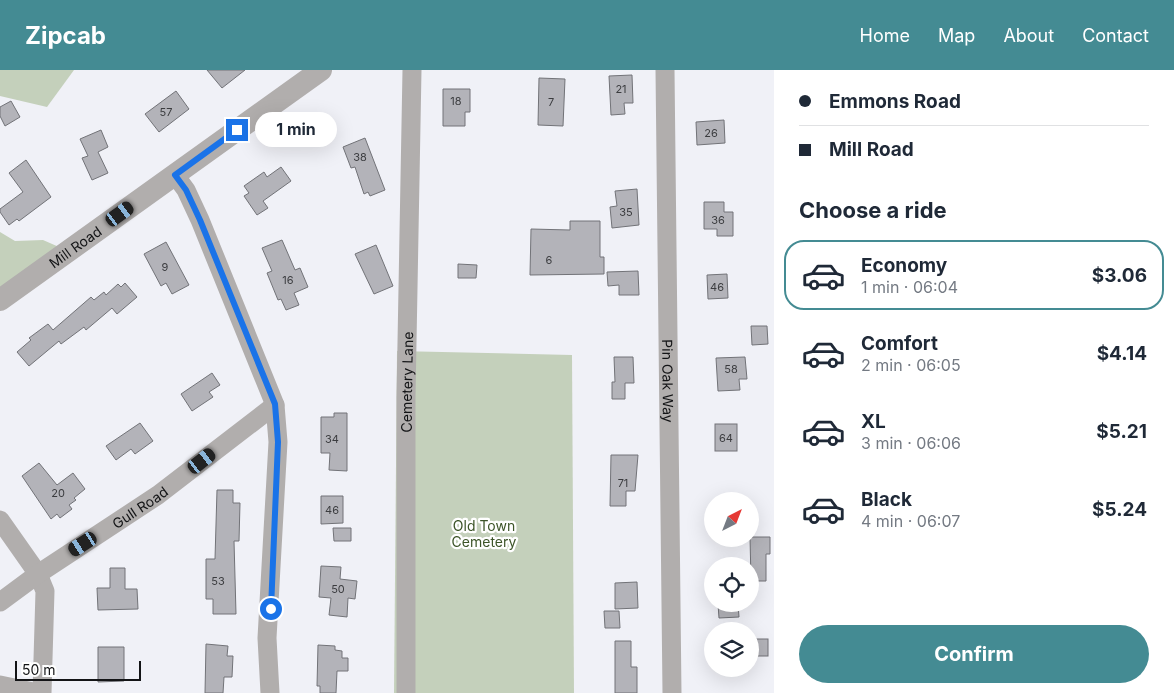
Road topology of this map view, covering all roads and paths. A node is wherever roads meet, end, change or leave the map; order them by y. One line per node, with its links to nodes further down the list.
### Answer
1 (322, 70): 4 (street, Mill Road)
2 (412, 70): 14 (street, Cemetery Lane)
3 (665, 70): 15 (street, Pin Oak Way)
4 (175, 175): 5 (street, Mill Road); 6 (street)
5 (0, 300)
6 (275, 404): 8 (street, Gull Road); 13 (street)
7 (0, 520): 8 (street)
8 (38, 574): 9 (street, Gull Road); 12 (street)
9 (0, 602)
10 (0, 685): 11 (street)
11 (38, 693)
12 (42, 693)
13 (270, 693)
14 (406, 693)
15 (672, 693)

